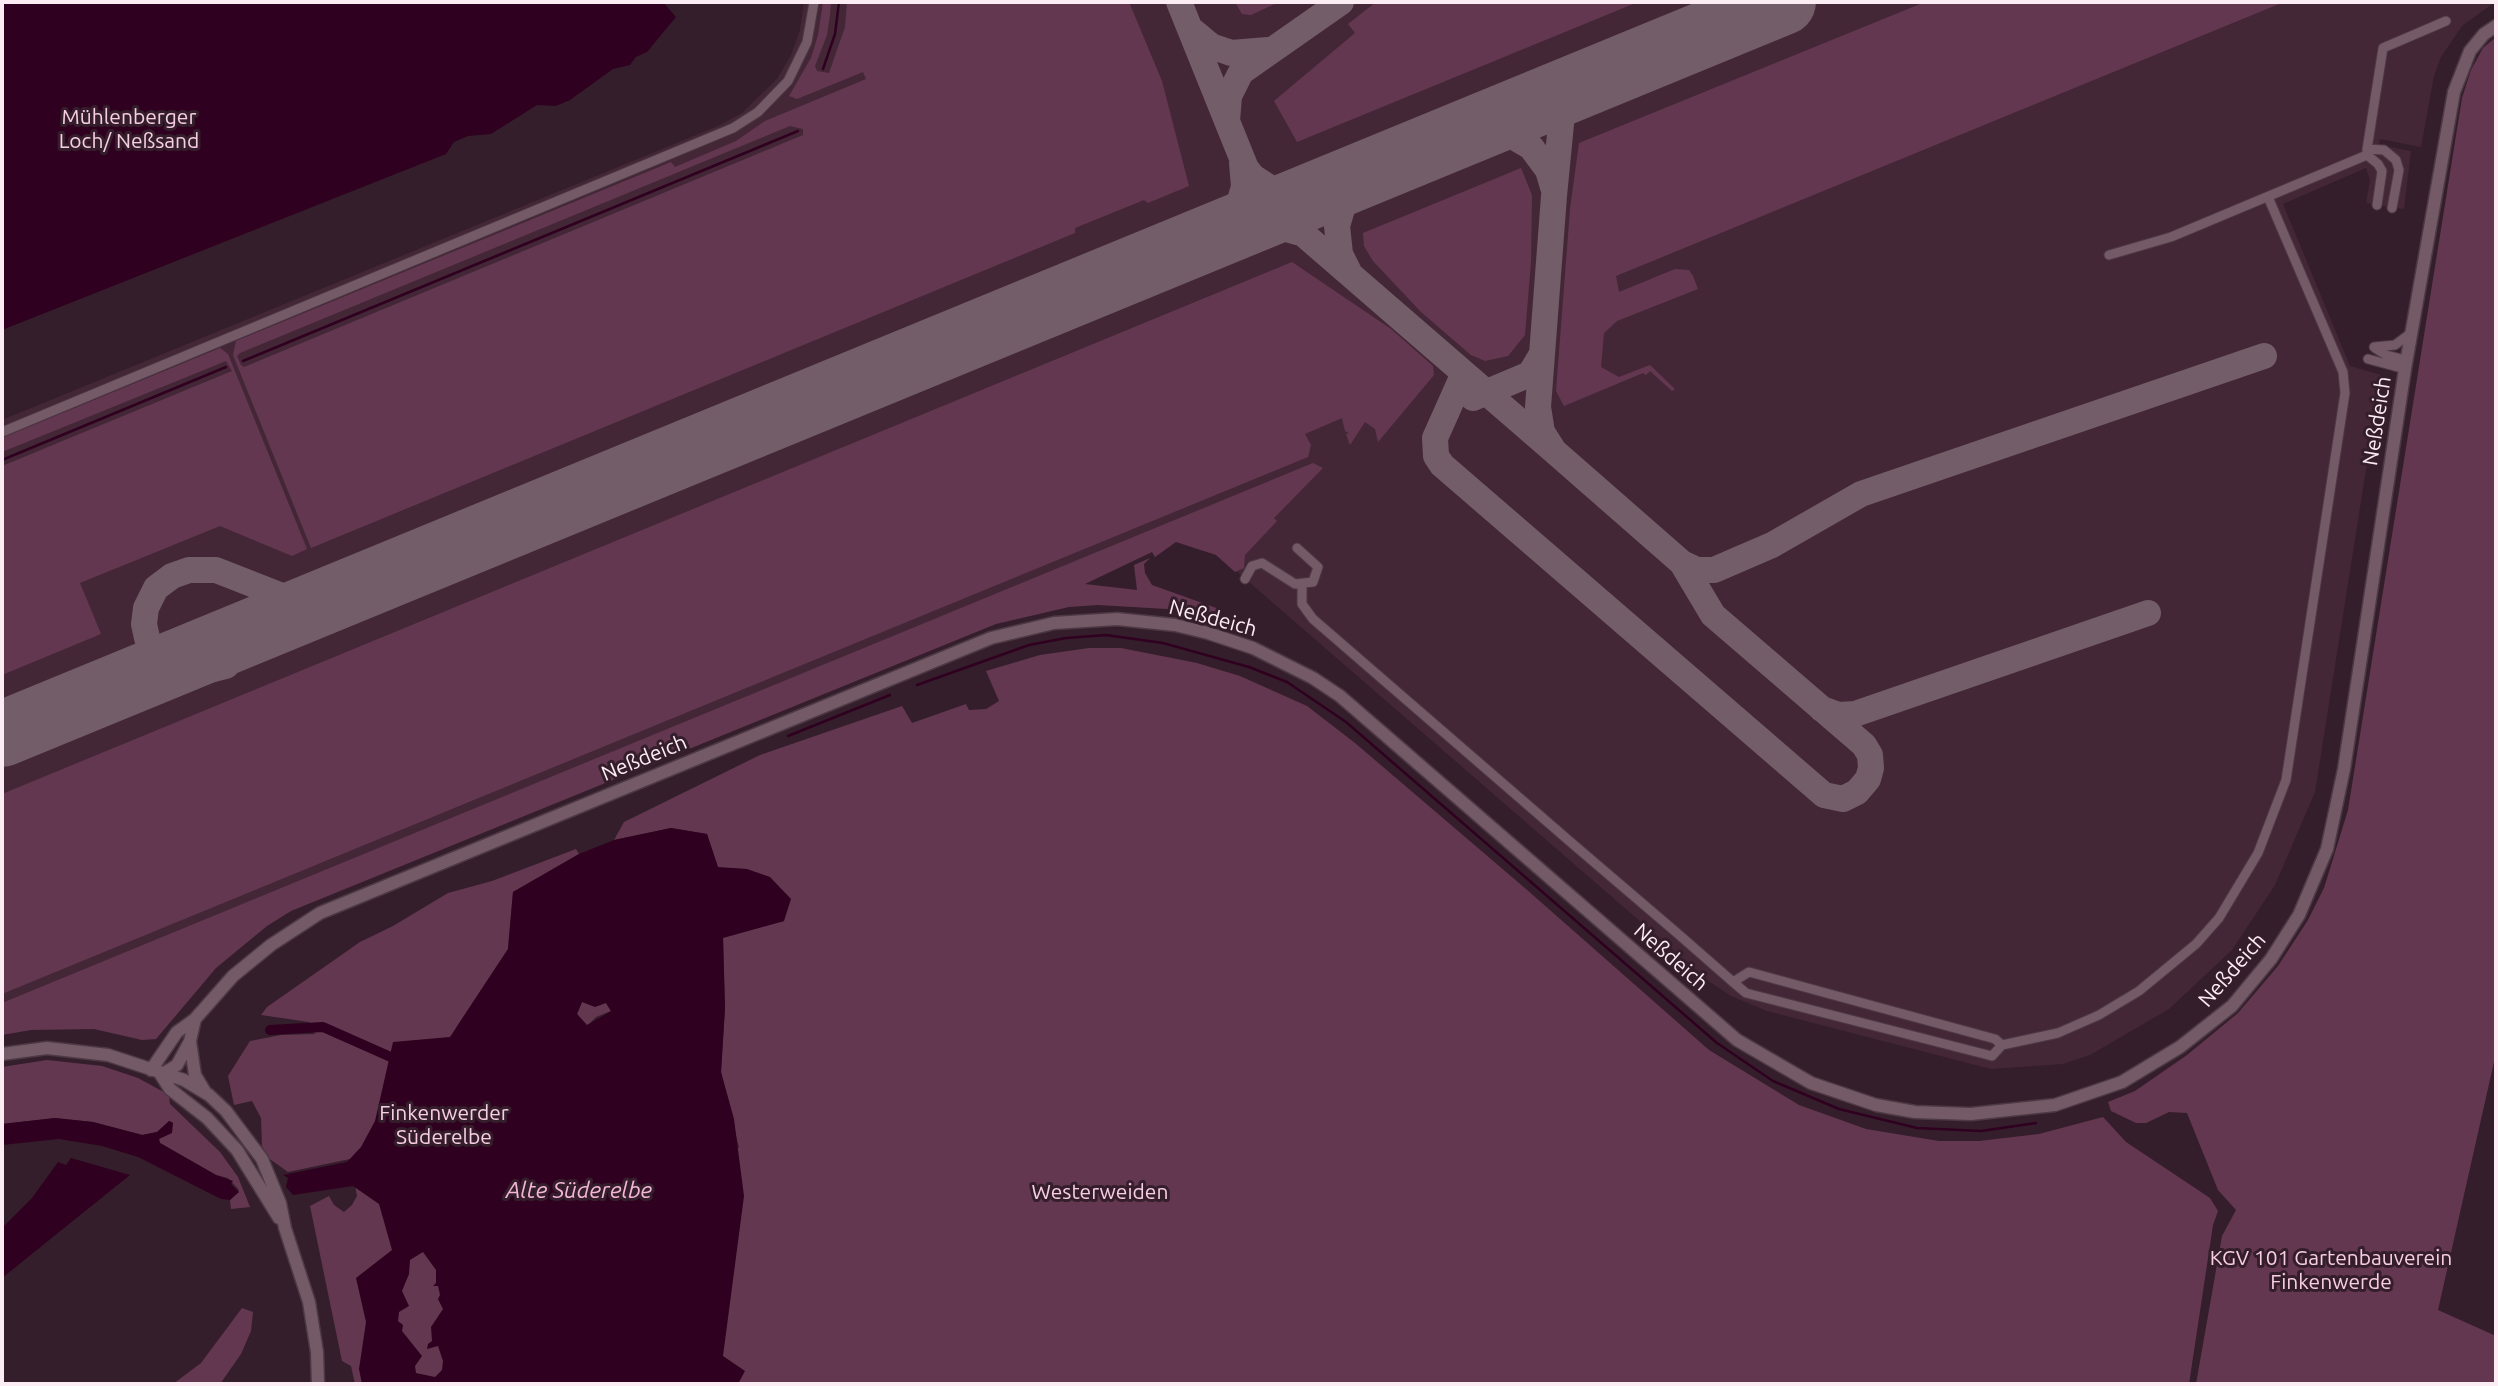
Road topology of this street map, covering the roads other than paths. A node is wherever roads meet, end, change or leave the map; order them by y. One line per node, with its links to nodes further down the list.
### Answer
1 (814, 2): 12 (street)
2 (2446, 21): 4 (street)
3 (2496, 26): 9 (street, Neßdeich)
4 (2367, 152): 5 (street); 6 (street); 7 (street)
5 (2268, 197): 8 (street); 19 (street)
6 (2377, 205)
7 (2392, 208)
8 (2109, 255)
9 (2411, 333): 11 (street, Neßdeich); 11 (street)
10 (2368, 359): 11 (street)
11 (2405, 364): 17 (street, Neßdeich)
12 (2, 432)
13 (1297, 548): 15 (street)
14 (1245, 579): 15 (street)
15 (1302, 585): 16 (street)
16 (1733, 982): 19 (street); 19 (street)
17 (195, 1019): 18 (street); 21 (street, Neßdeich)
18 (190, 1041): 21 (street); 22 (street)
19 (2002, 1045)
20 (2, 1054): 21 (street)
21 (156, 1072): 22 (street); 23 (street)
22 (209, 1095): 23 (street)
23 (285, 1228): 24 (street)
24 (318, 1384)

